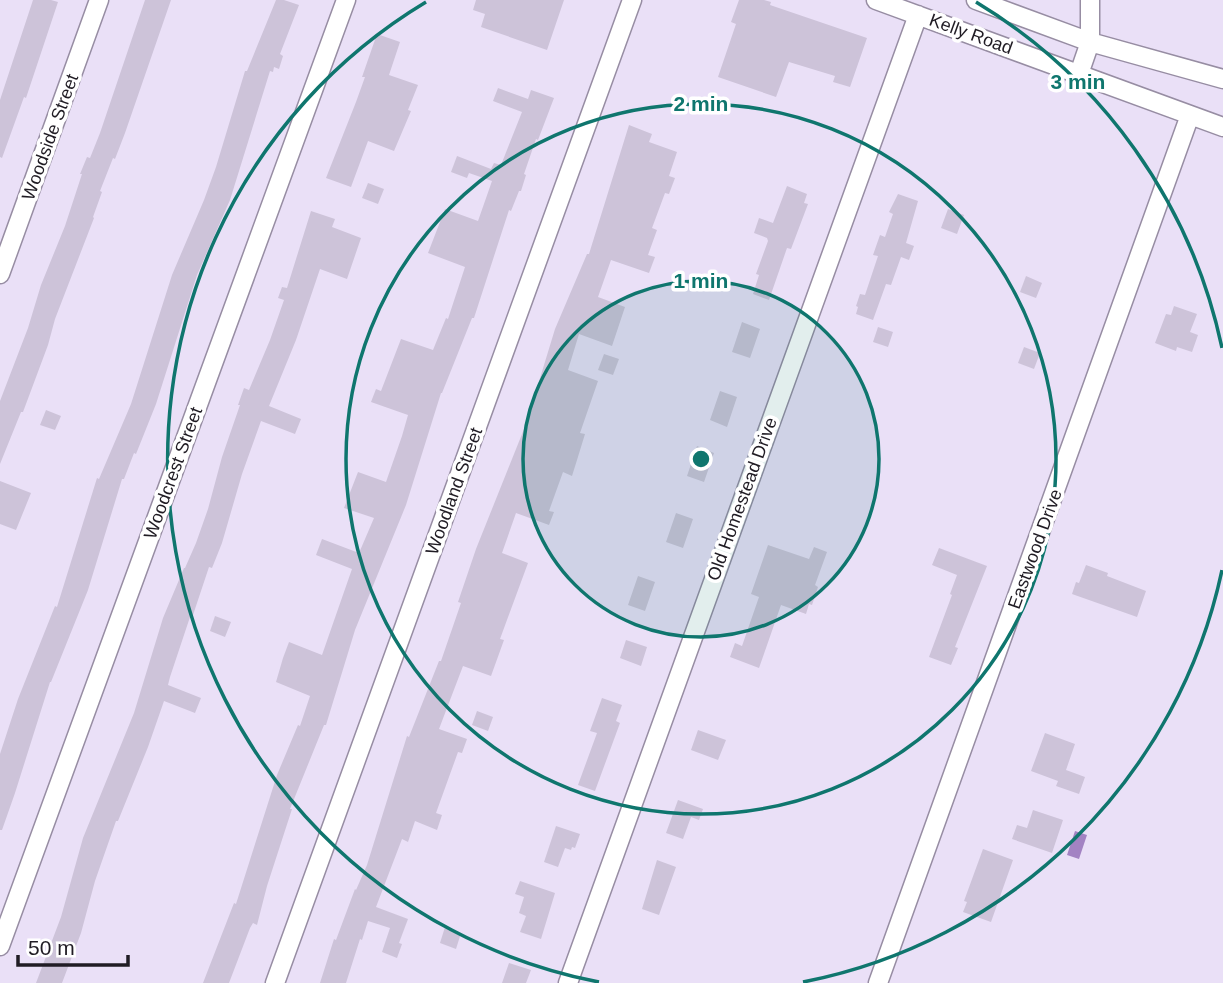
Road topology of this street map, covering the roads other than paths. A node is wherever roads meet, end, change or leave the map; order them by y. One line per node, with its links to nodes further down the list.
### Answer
1 (99, 0): 13 (street, Woodside Street)
2 (346, 0): 14 (street, Woodcrest Street)
3 (632, 0): 15 (street, Woodland Street)
4 (876, 0): 7 (street, Kelly Road)
5 (976, 0): 8 (street, Kelly Road)
6 (1090, 0): 8 (street)
7 (918, 15): 9 (street, Kelly Road); 16 (street, Old Homestead Drive)
8 (1090, 42): 9 (street); 10 (street, Kelly Road)
9 (1079, 74): 11 (street, Kelly Road)
10 (1223, 79)
11 (1190, 115): 12 (street, Kelly Road); 17 (street, Eastwood Drive)
12 (1223, 127)
13 (0, 274)
14 (0, 946)
15 (275, 983)
16 (568, 983)
17 (878, 983)

